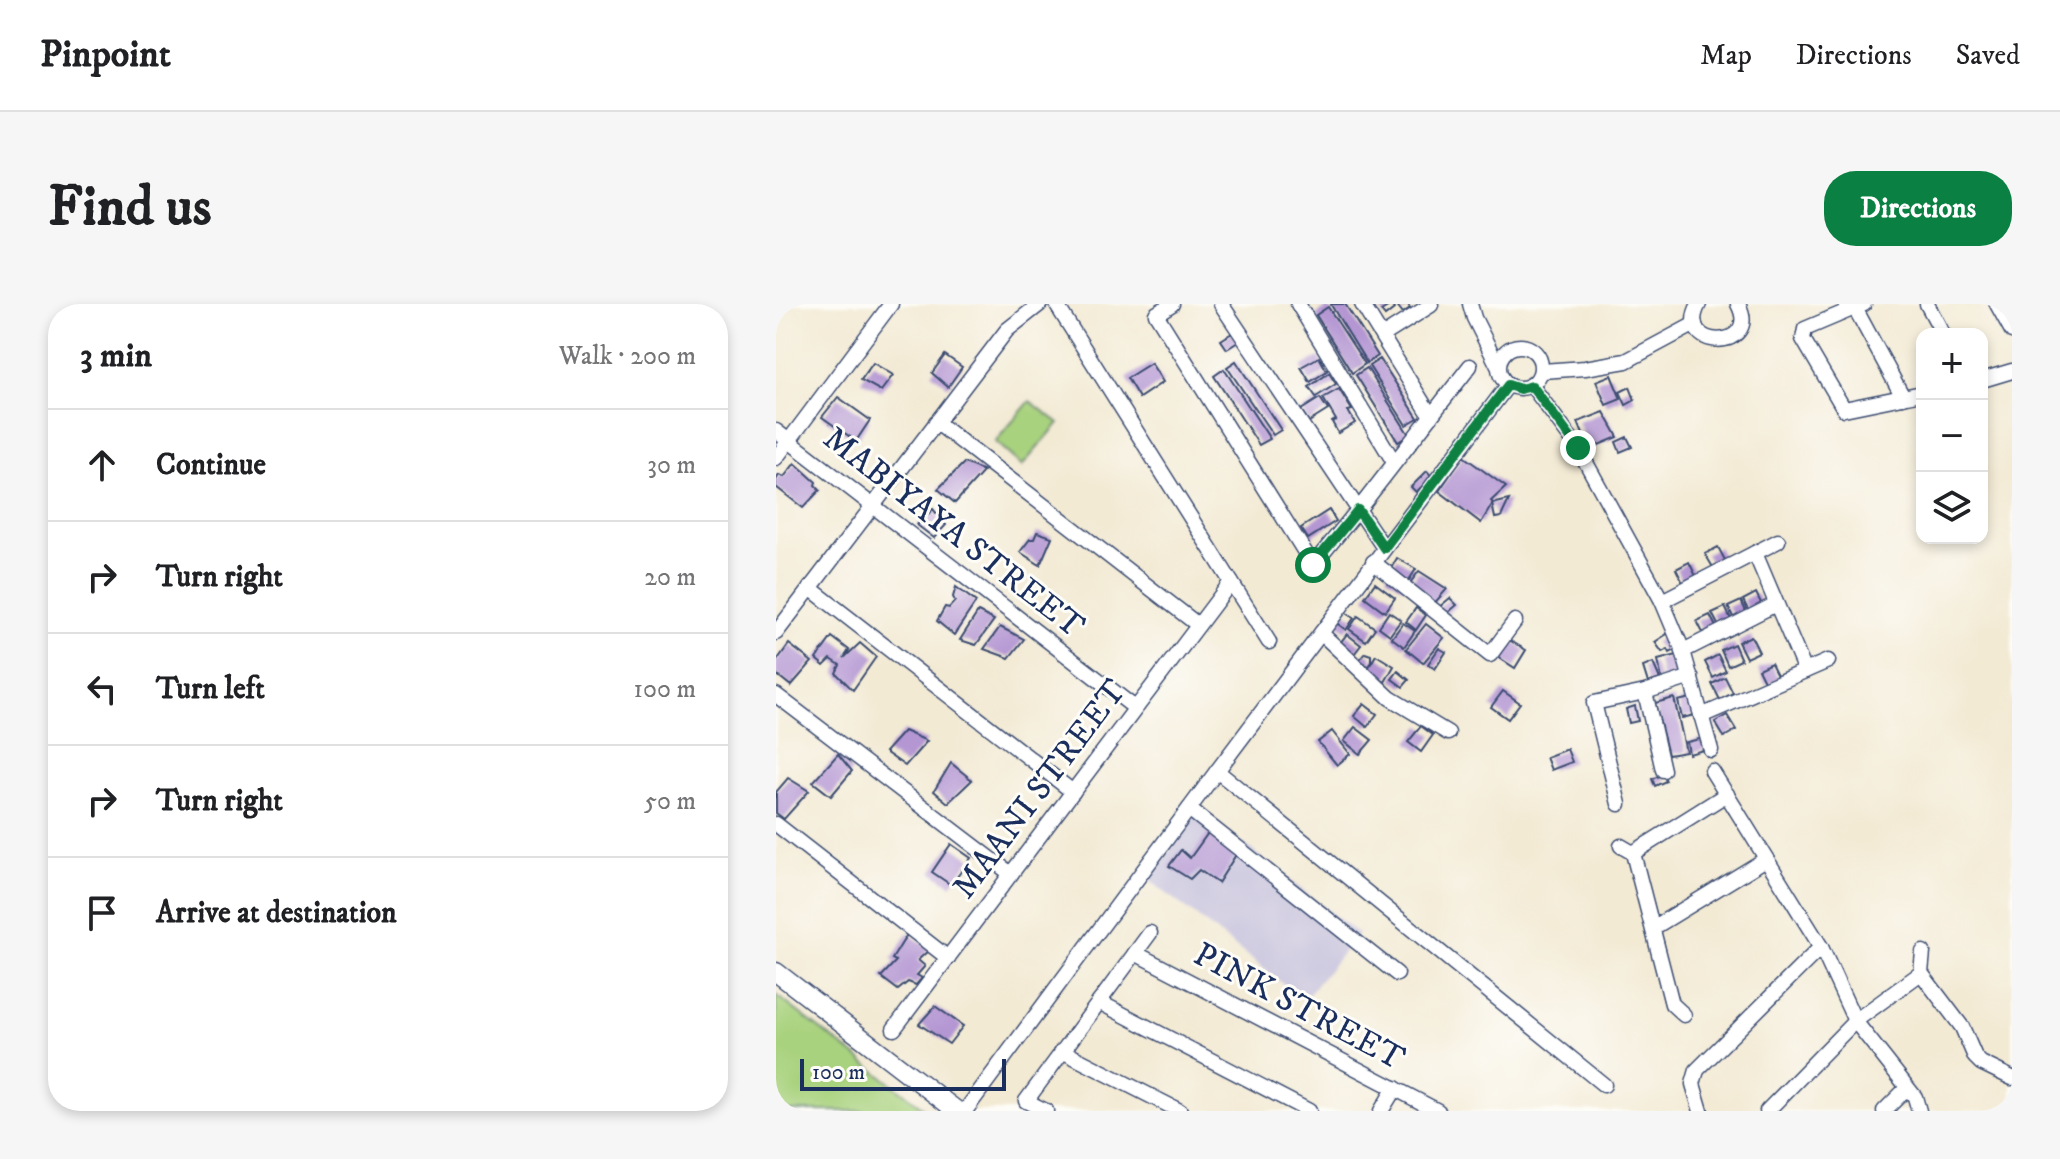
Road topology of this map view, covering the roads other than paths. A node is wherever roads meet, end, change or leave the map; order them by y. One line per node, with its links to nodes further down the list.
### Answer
1 (891, 304): 30 (street)
2 (1040, 304): 29 (street)
3 (1056, 304): 39 (street)
4 (1172, 304): 34 (street)
5 (1221, 304): 34 (street)
6 (1298, 304): 32 (street)
7 (1362, 304): 18 (street)
8 (1430, 304): 18 (street)
9 (1470, 304): 20 (street)
10 (1699, 304): 15 (street)
11 (1927, 304): 16 (street)
12 (1997, 304): 17 (street)
13 (1742, 305): 15 (street)
14 (1860, 306): 27 (street); 27 (street)
15 (1695, 324): 21 (street)
16 (1940, 328)
17 (2012, 331)
18 (1382, 336): 28 (street)
19 (1470, 366): 28 (street)
20 (1498, 366): 21 (street); 24 (street)
21 (1542, 371): 25 (street)
22 (2012, 371): 23 (street)
23 (1988, 378)
24 (1508, 385): 25 (street); 36 (street)
25 (1532, 386): 41 (street)
26 (1916, 394): 27 (street)
27 (1903, 397)
28 (1431, 416): 32 (street)
29 (936, 422): 33 (street); 44 (street)
30 (782, 436): 31 (street); 33 (street, MABIYAYA STREET)
31 (776, 458)
32 (1394, 462): 34 (street)
33 (873, 506): 40 (street); 54 (street, MABIYAYA STREET)
34 (1358, 510): 36 (street)
35 (1778, 541): 37 (street)
36 (1384, 548): 38 (street)
37 (1755, 553): 41 (street); 42 (street)
38 (1373, 562): 43 (street); 46 (street)
39 (1231, 582): 44 (street, MAANI STREET); 47 (street)
40 (810, 588): 45 (street); 61 (street)
41 (1662, 601): 48 (street)
42 (1776, 604): 48 (street); 50 (street)
43 (1515, 621)
44 (1198, 625): 54 (street, MAANI STREET)
45 (776, 633)
46 (1321, 633): 56 (street); 59 (street)
47 (1269, 642)
48 (1683, 651): 51 (street)
49 (1828, 661): 50 (street)
50 (1805, 671): 55 (street)
51 (1691, 677): 52 (street); 55 (street)
52 (1645, 692): 58 (street); 63 (street)
53 (776, 695): 67 (street)
54 (1135, 708): 61 (street, MAANI STREET)
55 (1701, 716): 57 (street)
56 (1448, 733)
57 (1711, 750)
58 (1663, 770)
59 (1217, 771): 64 (street); 83 (street)
60 (1712, 771): 62 (street)
61 (1073, 792): 67 (street, MAANI STREET)
62 (1727, 794): 66 (street); 68 (street)
63 (1619, 804)
64 (1189, 809): 76 (street); 87 (street)
65 (776, 824): 73 (street)
66 (1766, 859): 68 (street); 70 (street)
67 (1011, 874): 73 (street, MAANI STREET)
68 (1653, 928): 78 (street)
69 (1150, 933): 72 (street)
70 (1821, 947): 79 (street); 93 (street)
71 (1923, 952): 75 (street)
72 (1135, 953): 77 (street); 84 (street, PINK STREET)
73 (948, 958): 80 (street, MAANI STREET)
74 (776, 972): 86 (main road)
75 (1921, 973): 79 (street); 82 (street)
76 (1397, 974)
77 (1099, 1002): 81 (street); 90 (street)
78 (1684, 1015)
79 (1855, 1021): 85 (street); 94 (street)
80 (894, 1029)
81 (1062, 1051): 88 (street); 89 (street)
82 (2012, 1078)
83 (1604, 1085)
84 (1395, 1088): 91 (street); 92 (street, PINK STREET)
85 (1907, 1088): 95 (street); 96 (street)
86 (957, 1111)
87 (965, 1111)
88 (1046, 1111)
89 (1180, 1111)
90 (1309, 1111)
91 (1381, 1111)
92 (1438, 1111)
93 (1701, 1111)
94 (1767, 1111)
95 (1884, 1111)
96 (1919, 1111)

